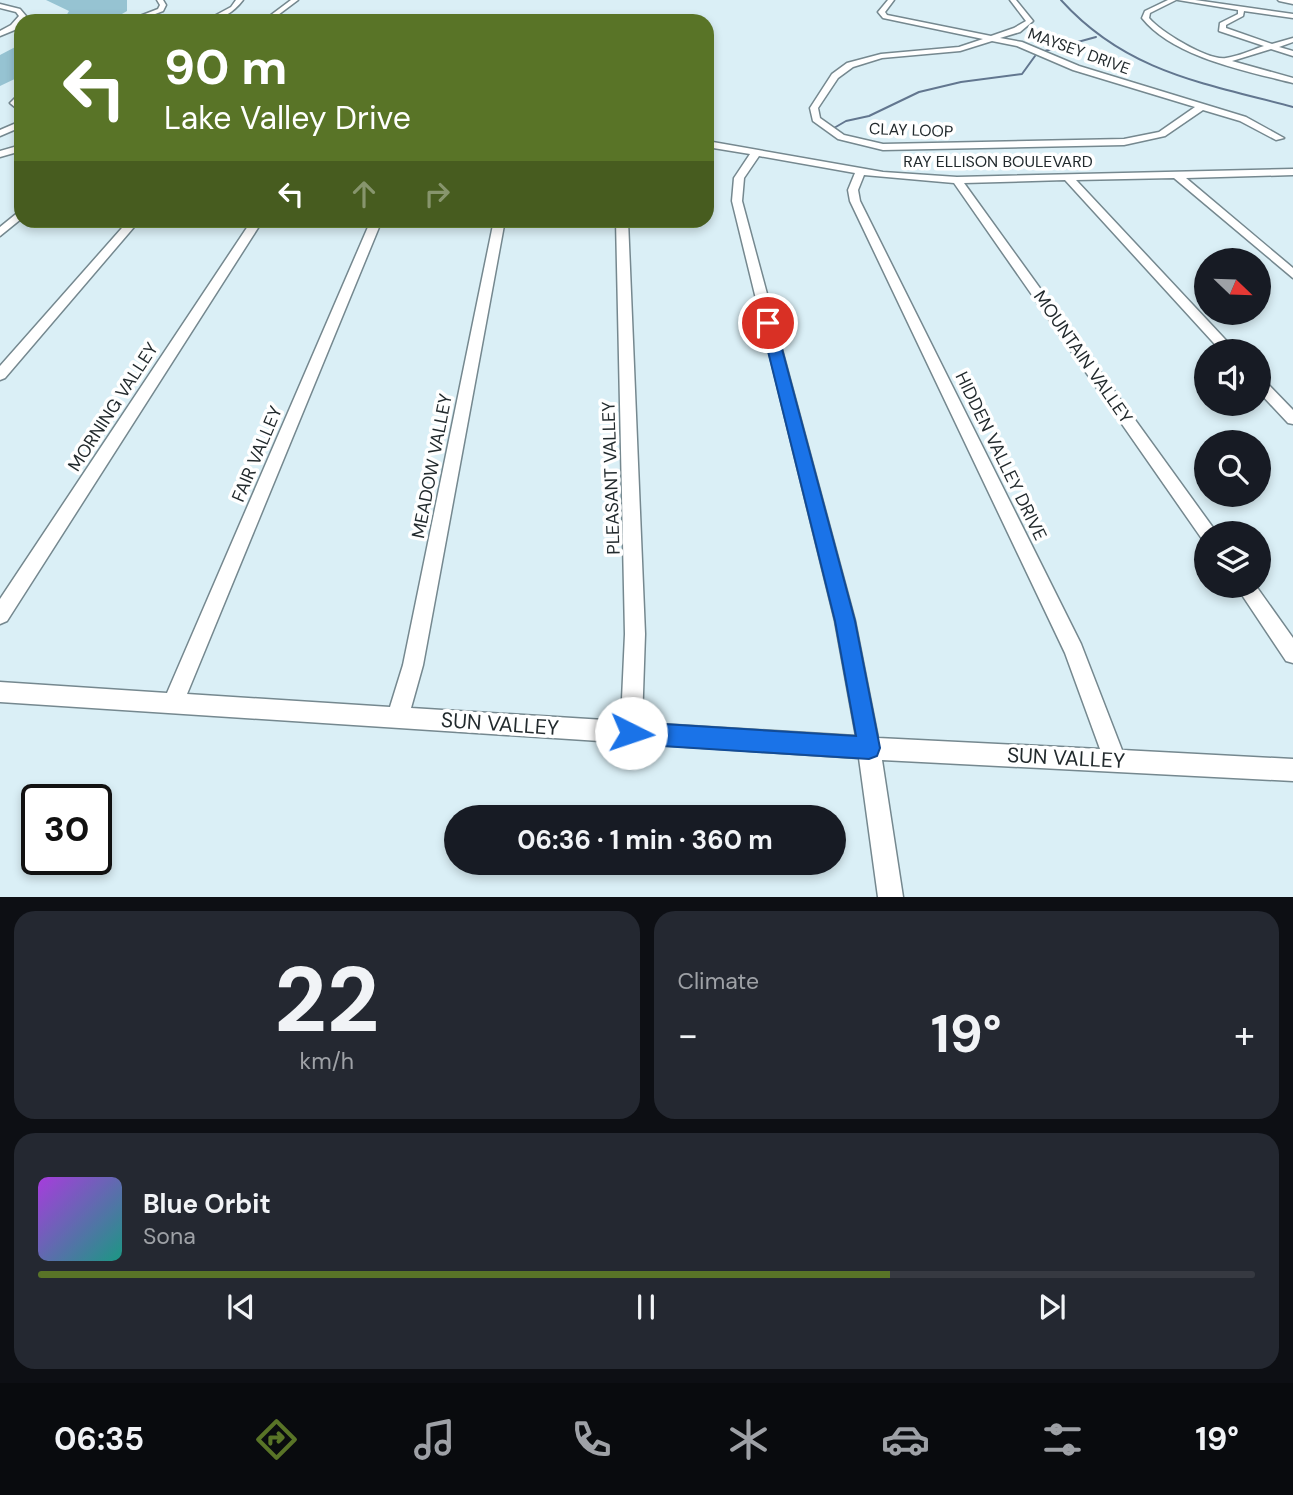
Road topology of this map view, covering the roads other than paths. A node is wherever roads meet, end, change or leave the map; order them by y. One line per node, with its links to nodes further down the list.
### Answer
1 (160, 0): 13 (street)
2 (240, 0): 14 (street)
3 (295, 0): 15 (street)
4 (891, 0): 17 (street, MAYSEY DRIVE)
5 (1013, 0): 17 (street, CLAY LOOP)
6 (1172, 0): 21 (street)
7 (1181, 0): 11 (street)
8 (1281, 0): 9 (street)
9 (1293, 2)
10 (0, 6): 12 (street)
11 (1241, 8): 16 (street); 19 (street)
12 (22, 14)
13 (148, 14)
14 (223, 14)
15 (276, 14)
16 (1293, 16)
17 (993, 38): 23 (street, MAYSEY DRIVE); 23 (street, CLAY LOOP)
18 (1293, 40): 19 (street)
19 (1270, 47): 20 (street); 21 (street)
20 (1293, 54)
21 (1227, 60): 22 (street)
22 (1293, 81)
23 (1202, 106): 24 (street, MAYSEY DRIVE)
24 (1279, 138)
25 (714, 145): 26 (street, RAY ELLISON BOULEVARD)
26 (756, 153): 27 (street, RAY ELLISON BOULEVARD); 53 (street)
27 (860, 172): 32 (street, RAY ELLISON BOULEVARD); 54 (street, HIDDEN VALLEY DRIVE)
28 (1288, 172): 29 (street, RAY ELLISON BOULEVARD); 31 (street)
29 (1176, 174): 30 (street, RAY ELLISON BOULEVARD); 40 (street)
30 (1067, 177): 32 (street, RAY ELLISON BOULEVARD); 41 (street)
31 (1293, 179)
32 (957, 180): 45 (street, MOUNTAIN VALLEY)
33 (14, 220): 39 (street)
34 (128, 228): 42 (street)
35 (253, 228): 47 (street, MORNING VALLEY)
36 (374, 228): 50 (street, FAIR VALLEY)
37 (498, 228): 51 (street, MEADOW VALLEY)
38 (622, 228): 52 (street, PLEASANT VALLEY)
39 (0, 233)
40 (1293, 274)
41 (1218, 339)
42 (0, 375)
43 (1271, 396): 44 (street)
44 (1293, 419)
45 (1199, 521)
46 (1253, 598): 48 (street)
47 (0, 615)
48 (1293, 654)
49 (0, 692): 50 (street, SUN VALLEY)
50 (173, 702): 51 (street, SUN VALLEY)
51 (398, 717): 52 (street, SUN VALLEY)
52 (631, 733): 53 (street, SUN VALLEY)
53 (869, 748): 54 (street, SUN VALLEY); 56 (street)
54 (1115, 761): 55 (street, SUN VALLEY)
55 (1293, 770)
56 (891, 897)

